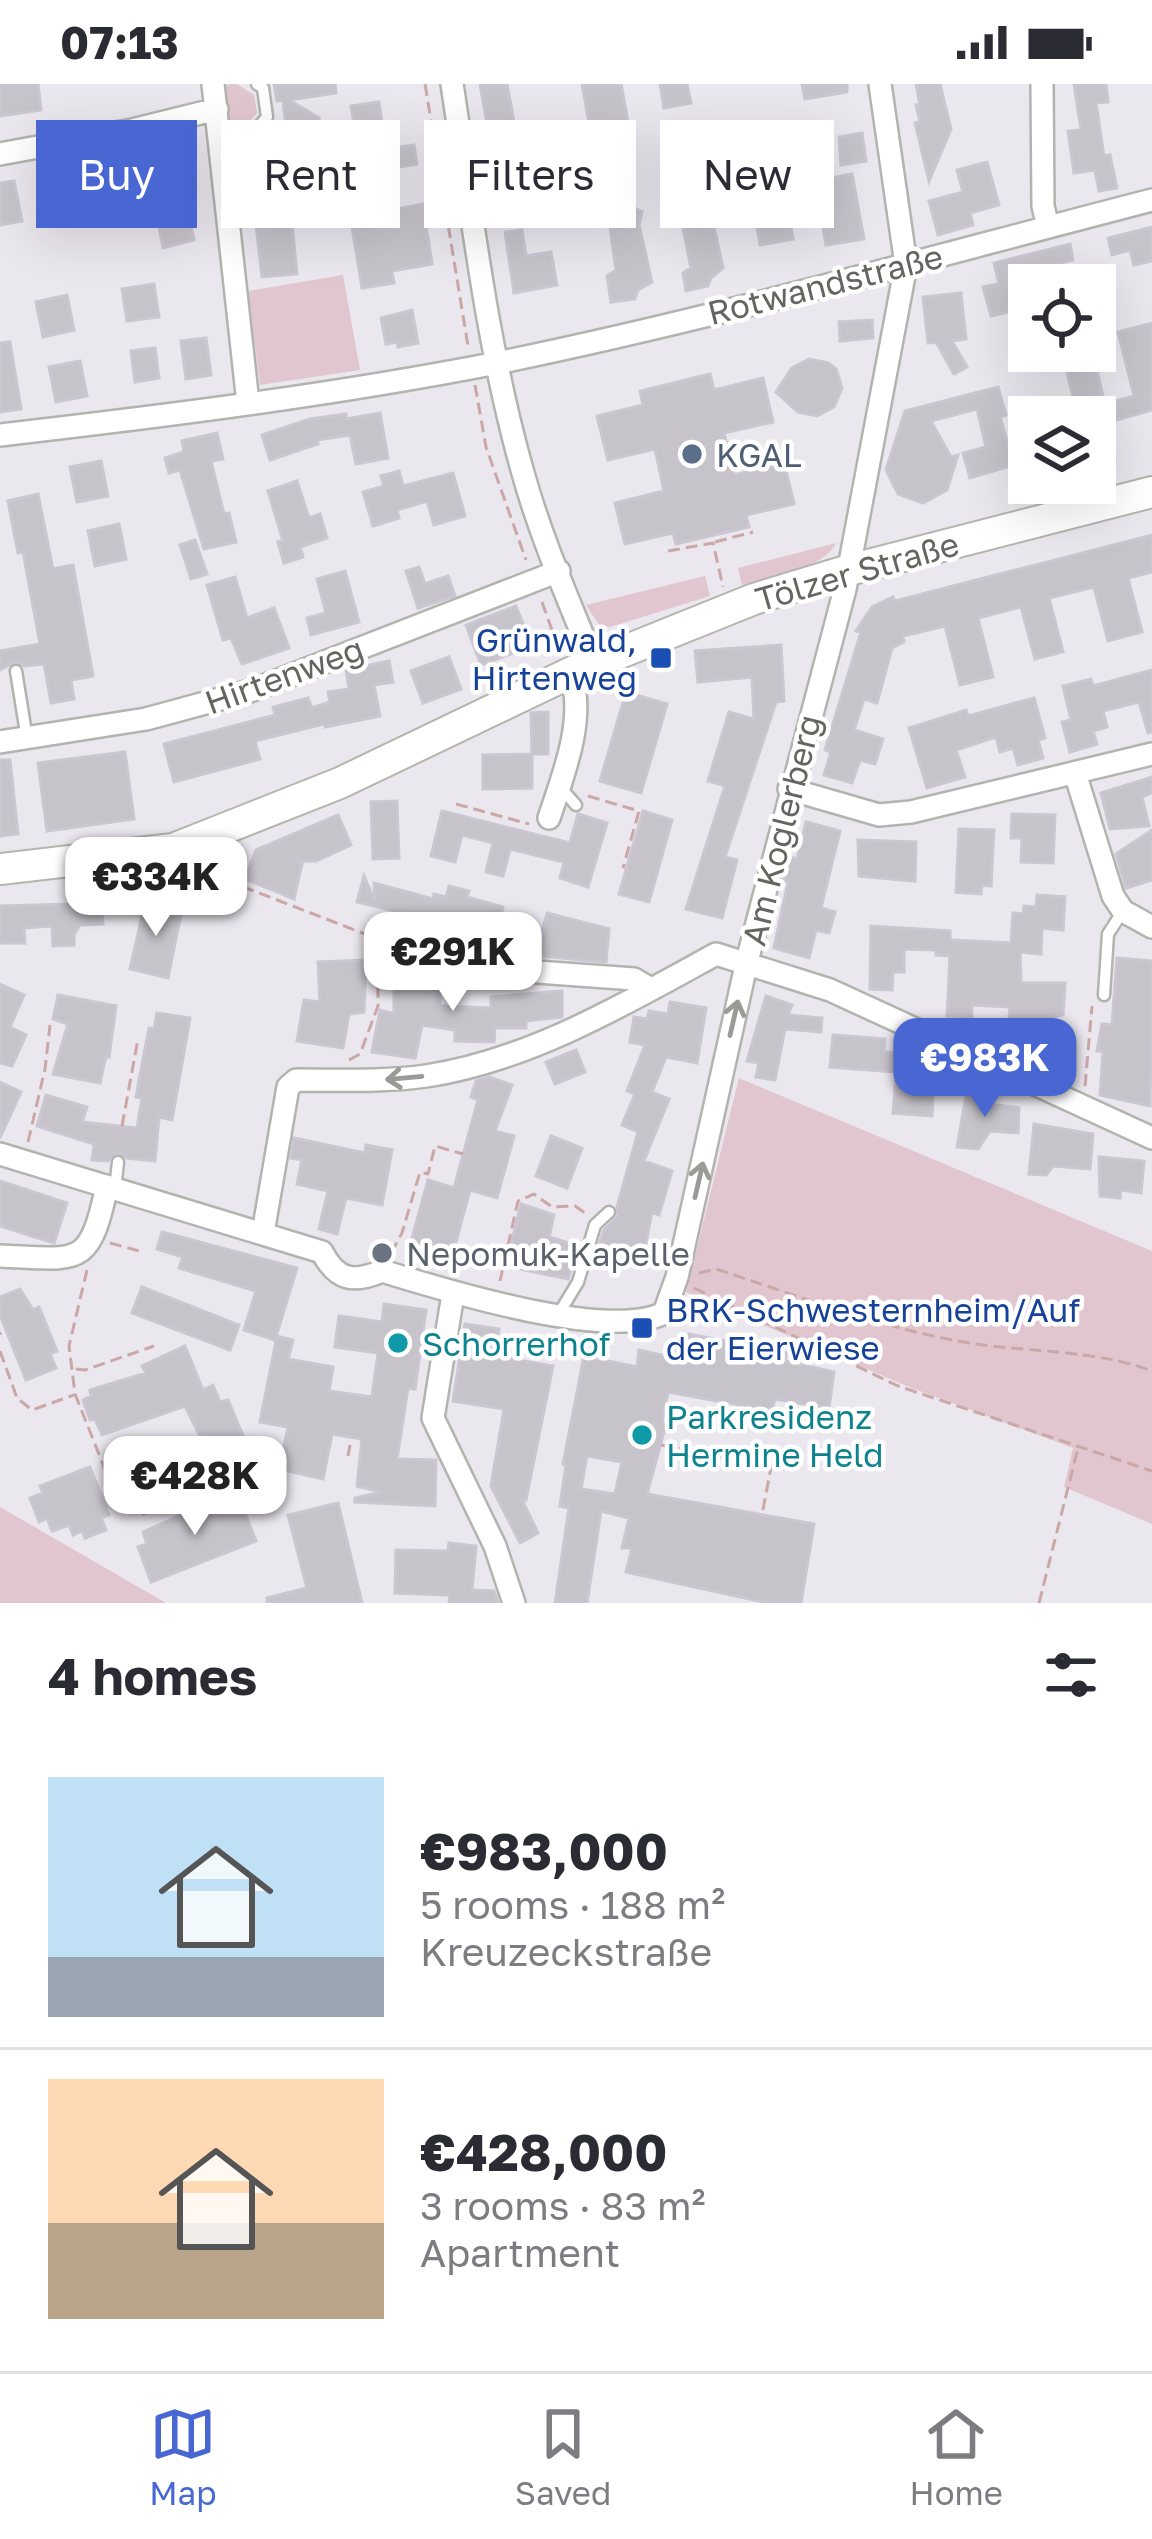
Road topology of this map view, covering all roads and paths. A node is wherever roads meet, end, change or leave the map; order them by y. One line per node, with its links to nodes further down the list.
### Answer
1 (213, 84): 6 (street)
2 (257, 84): 7 (lane)
3 (452, 84): 14 (street)
4 (880, 84): 13 (street, Am Koglerberg)
5 (1042, 84): 11 (street)
6 (217, 109): 8 (street); 9 (street)
7 (264, 120)
8 (221, 143)
9 (0, 154)
10 (1152, 200): 11 (street, Rotwandstraße)
11 (1048, 227): 13 (street, Rotwandstraße)
12 (230, 228): 15 (street)
13 (906, 265): 14 (street, Rotwandstraße); 21 (street, Am Koglerberg)
14 (496, 363): 15 (street, Rotwandstraße); 22 (street)
15 (248, 403): 16 (street, Rotwandstraße)
16 (0, 435)
17 (1152, 492): 21 (main road, Tölzer Straße)
18 (753, 532): 19 (path)
19 (713, 543): 20 (path); 23 (path)
20 (668, 551)
21 (849, 570): 24 (main road, Tölzer Straße); 31 (street, Am Koglerberg)
22 (559, 572): 24 (street); 26 (street, Hirtenweg)
23 (725, 595)
24 (582, 668): 30 (street); 35 (main road, Tölzer Straße)
25 (16, 671): 26 (lane)
26 (27, 739): 27 (street, Hirtenweg)
27 (0, 742)
28 (1152, 754): 29 (street)
29 (1075, 773): 31 (street); 38 (street)
30 (560, 787): 33 (lane); 34 (street); 37 (path)
31 (790, 789): 42 (street, Am Koglerberg)
32 (456, 804): 34 (path)
33 (576, 805)
34 (549, 818)
35 (172, 849): 36 (main road, Tölzer Straße); 40 (path)
36 (0, 868)
37 (623, 868)
38 (1124, 910): 39 (street); 44 (lane)
39 (1152, 927)
40 (411, 947): 41 (path); 47 (path)
41 (450, 958): 43 (street)
42 (747, 961): 43 (street, Am Koglerberg); 49 (street); 62 (street, one-way to 42)
43 (651, 989): 57 (street, Am Koglerberg, one-way to 57)
44 (1104, 995)
45 (50, 1025): 52 (path)
46 (138, 1039): 48 (path)
47 (360, 1054)
48 (122, 1126)
49 (1152, 1138)
50 (0, 1154): 52 (street)
51 (464, 1154): 61 (path)
52 (23, 1161): 54 (street)
53 (118, 1162): 54 (lane)
54 (111, 1187): 57 (street); 58 (street)
55 (609, 1212): 65 (lane)
56 (587, 1221): 64 (path)
57 (263, 1233): 61 (street)
58 (90, 1244): 59 (path); 60 (street); 68 (path)
59 (142, 1252)
60 (0, 1256)
61 (382, 1271): 63 (street)
62 (677, 1277): 65 (street); 69 (path); 71 (path)
63 (453, 1294): 64 (street); 78 (street)
64 (495, 1304): 65 (street)
65 (558, 1315)
66 (154, 1346): 68 (path)
67 (0, 1351): 70 (path)
68 (72, 1369): 70 (path)
69 (1152, 1371)
70 (76, 1394): 76 (path)
71 (1079, 1444): 75 (path); 79 (path)
72 (350, 1445): 74 (path)
73 (662, 1445): 77 (path)
74 (348, 1456)
75 (1152, 1471)
76 (109, 1478): 76 (path)
77 (762, 1514)
78 (514, 1603)
79 (1039, 1603)

